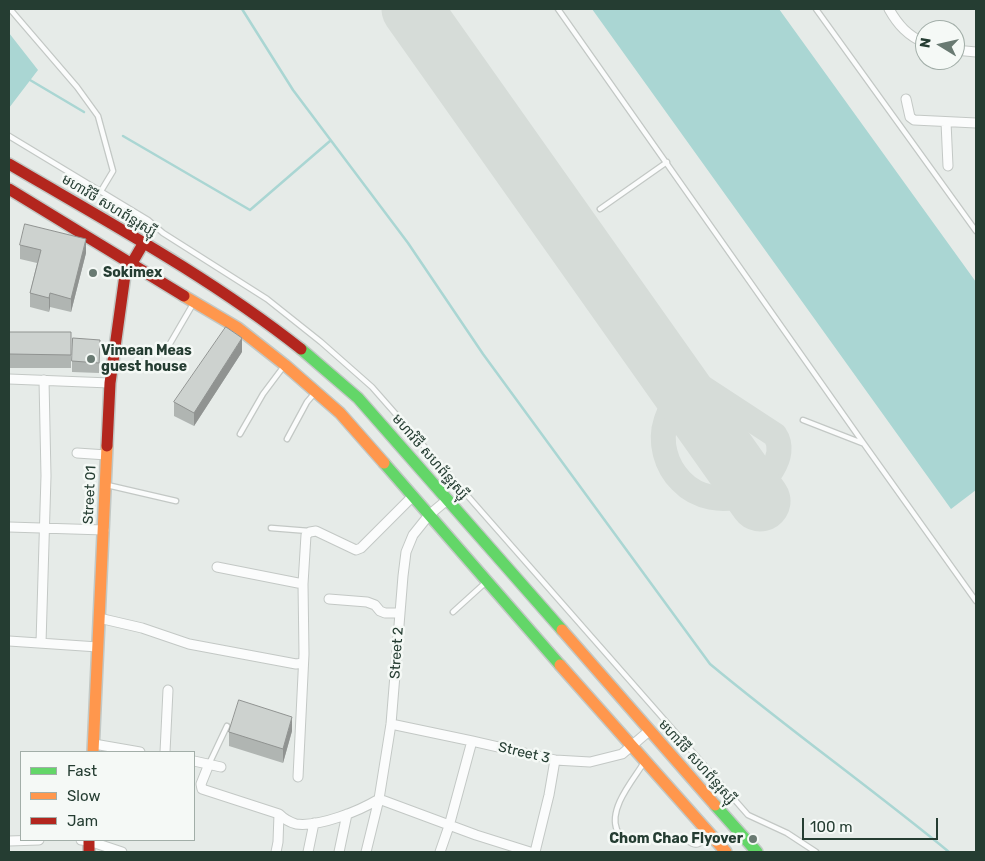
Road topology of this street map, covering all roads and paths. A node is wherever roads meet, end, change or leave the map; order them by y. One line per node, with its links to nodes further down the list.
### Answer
1 (10, 9): 14 (lane)
2 (558, 9): 10 (lane)
3 (816, 9): 16 (lane)
4 (889, 9): 5 (street)
5 (915, 39)
6 (906, 99): 7 (street)
7 (946, 122): 8 (street); 12 (street)
8 (976, 123)
9 (9, 136): 14 (lane)
10 (667, 162): 15 (lane); 29 (lane)
11 (9, 164): 17 (main road, មហាវិថី សហព័ន្ធរុស្ស៊ី)
12 (948, 166)
13 (9, 189): 18 (main road)
14 (101, 191): 87 (lane)
15 (600, 208)
16 (976, 230)
17 (143, 244): 18 (main road, Street 01); 34 (main road, មហាវិថី សហព័ន្ធរុស្ស៊ី)
18 (132, 263): 19 (main road); 24 (main road, Street 01)
19 (195, 300): 20 (lane); 21 (main road)
20 (168, 347)
21 (285, 365): 25 (main road); 27 (lane)
22 (9, 379): 23 (street)
23 (44, 380): 24 (street); 38 (street)
24 (110, 383): 31 (main road, Street 01)
25 (316, 392): 28 (lane); 33 (main road)
26 (803, 420): 29 (lane)
27 (240, 434)
28 (287, 439)
29 (864, 444): 46 (lane)
30 (77, 453): 31 (street)
31 (107, 455): 32 (main road, Street 01)
32 (106, 484): 35 (lane); 40 (main road, Street 01)
33 (413, 496): 36 (main road); 41 (street)
34 (447, 500): 36 (street, Street 2); 57 (main road, មហាវិថី សហព័ន្ធរុស្ស៊ី)
35 (176, 501)
36 (429, 515): 43 (main road); 48 (street, Street 2)
37 (9, 527): 38 (street)
38 (44, 528): 40 (street); 51 (street)
39 (271, 528): 41 (lane)
40 (104, 530): 49 (main road, Street 01)
41 (310, 532): 44 (street)
42 (217, 568): 44 (street)
43 (488, 581): 47 (lane); 59 (main road)
44 (303, 584): 53 (street)
45 (329, 599): 48 (street)
46 (976, 601)
47 (453, 612)
48 (400, 613): 55 (street, Street 2)
49 (99, 618): 52 (main road, Street 01); 53 (street)
50 (9, 641): 51 (street)
51 (41, 643): 52 (street)
52 (98, 647): 60 (main road, Street 01)
53 (303, 663): 68 (street)
54 (168, 690): 62 (street)
55 (391, 724): 58 (street, Street 3); 69 (street, Street 2)
56 (227, 726): 66 (lane)
57 (649, 731): 59 (street, Street 3); 86 (main road, មហាវិថី សហព័ន្ធរុស្ស៊ី)
58 (472, 741): 63 (street, Street 3); 73 (street)
59 (631, 746): 63 (street, Street 3); 65 (main road)
60 (94, 748): 61 (street)
61 (128, 751)
62 (165, 751)
63 (555, 760): 84 (street)
64 (195, 761): 66 (street)
65 (645, 762): 74 (main road); 75 (lane)
66 (209, 764): 67 (street); 70 (street)
67 (221, 767)
68 (298, 776)
69 (379, 799): 71 (street); 73 (street); 82 (street, Street 2)
70 (279, 814): 72 (street); 79 (street)
71 (347, 814): 72 (street); 81 (street)
72 (314, 822): 80 (street)
73 (450, 826): 83 (street); 84 (street)
74 (710, 835): 76 (lane); 85 (main road)
75 (625, 840)
76 (687, 840)
77 (87, 843): 78 (street)
78 (122, 852)
79 (276, 852)
80 (308, 852)
81 (340, 852)
82 (366, 852)
83 (440, 852)
84 (530, 852)
85 (726, 852)
86 (757, 852)
87 (816, 852)

